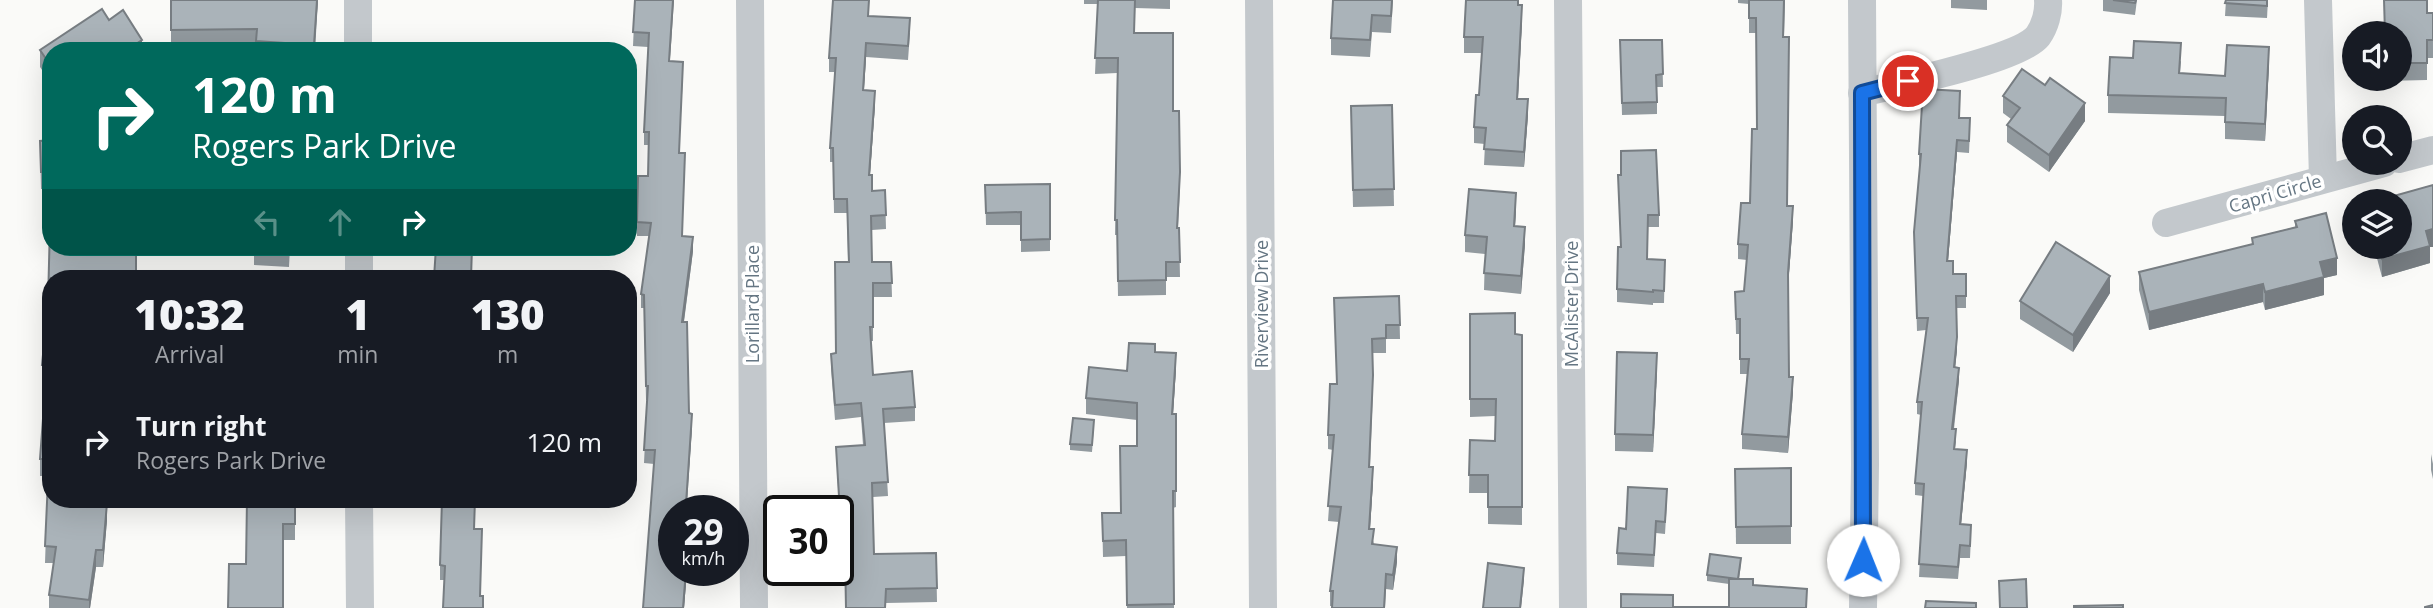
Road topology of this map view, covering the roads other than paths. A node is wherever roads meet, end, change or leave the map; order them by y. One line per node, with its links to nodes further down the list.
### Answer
1 (358, 0): 8 (street)
2 (750, 0): 17 (street, Lorillard Place)
3 (1259, 0): 18 (street, Riverview Drive)
4 (1569, 0): 19 (street, McAlister Drive)
5 (1862, 0): 9 (street)
6 (2048, 0): 9 (street)
7 (2318, 0): 13 (street)
8 (358, 42)
9 (1862, 93): 20 (street)
10 (2433, 150): 11 (street)
11 (2412, 156)
12 (2342, 174): 13 (street, Capri Circle)
13 (2323, 179): 14 (street, Capri Circle)
14 (2166, 223)
15 (359, 508): 16 (street)
16 (360, 608)
17 (754, 608)
18 (1263, 608)
19 (1573, 608)
20 (1863, 608)

